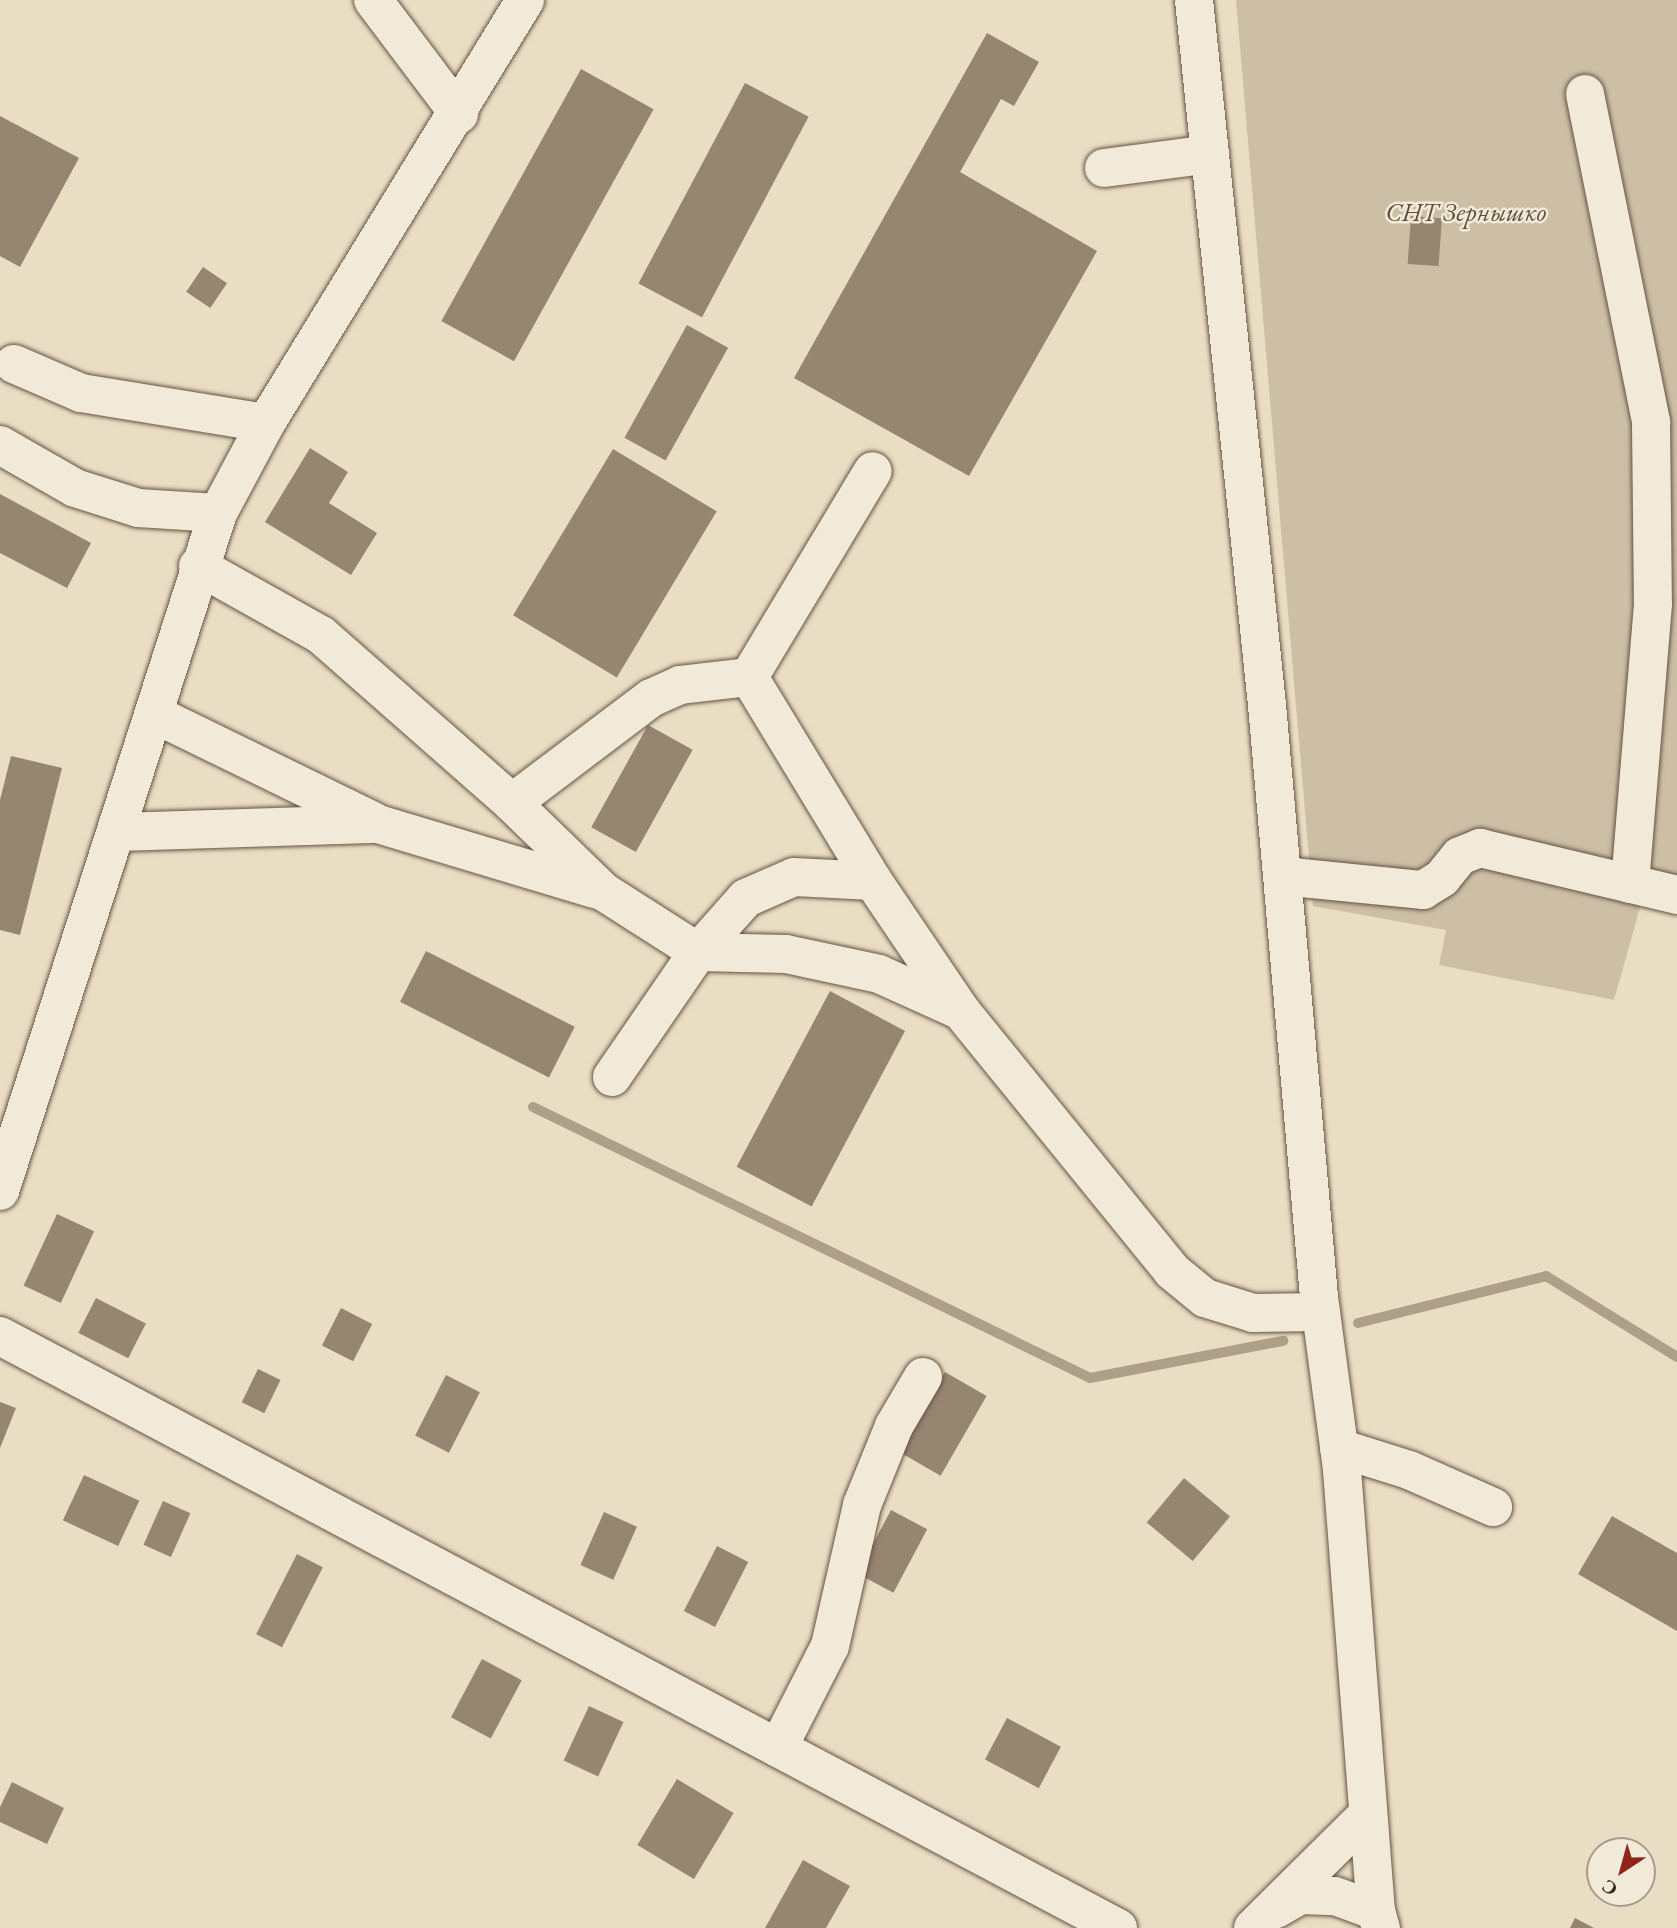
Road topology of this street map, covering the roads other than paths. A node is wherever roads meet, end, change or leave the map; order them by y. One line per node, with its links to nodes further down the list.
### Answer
1 (373, 0): 5 (street)
2 (525, 0): 5 (street)
3 (1194, 0): 6 (street)
4 (1585, 94): 21 (street)
5 (459, 114): 9 (street)
6 (1210, 154): 7 (street); 19 (street)
7 (1104, 168)
8 (14, 363): 9 (street)
9 (266, 423): 12 (street)
10 (0, 446): 12 (street)
11 (873, 471): 14 (street)
12 (218, 513): 13 (street)
13 (198, 566): 15 (street); 16 (street)
14 (749, 677): 16 (street); 20 (street)
15 (154, 714): 17 (street); 18 (street)
16 (512, 803): 22 (street)
17 (378, 824): 18 (street); 22 (street)
18 (119, 832): 27 (street)
19 (1282, 876): 21 (street); 28 (street)
20 (873, 881): 24 (street); 25 (street)
21 (1630, 884): 23 (street)
22 (604, 892): 24 (street)
23 (1677, 895)
24 (698, 952): 25 (street); 26 (street)
25 (961, 1011): 28 (street)
26 (612, 1077)
27 (0, 1191)
28 (1321, 1312): 31 (street)
29 (0, 1336): 33 (street)
30 (923, 1377): 33 (street)
31 (1339, 1448): 32 (street); 34 (street)
32 (1493, 1507)
33 (778, 1748): 37 (street)
34 (1368, 1814): 35 (street); 36 (street)
35 (1264, 1919): 36 (street)
36 (1379, 1920)
37 (1118, 1928)

